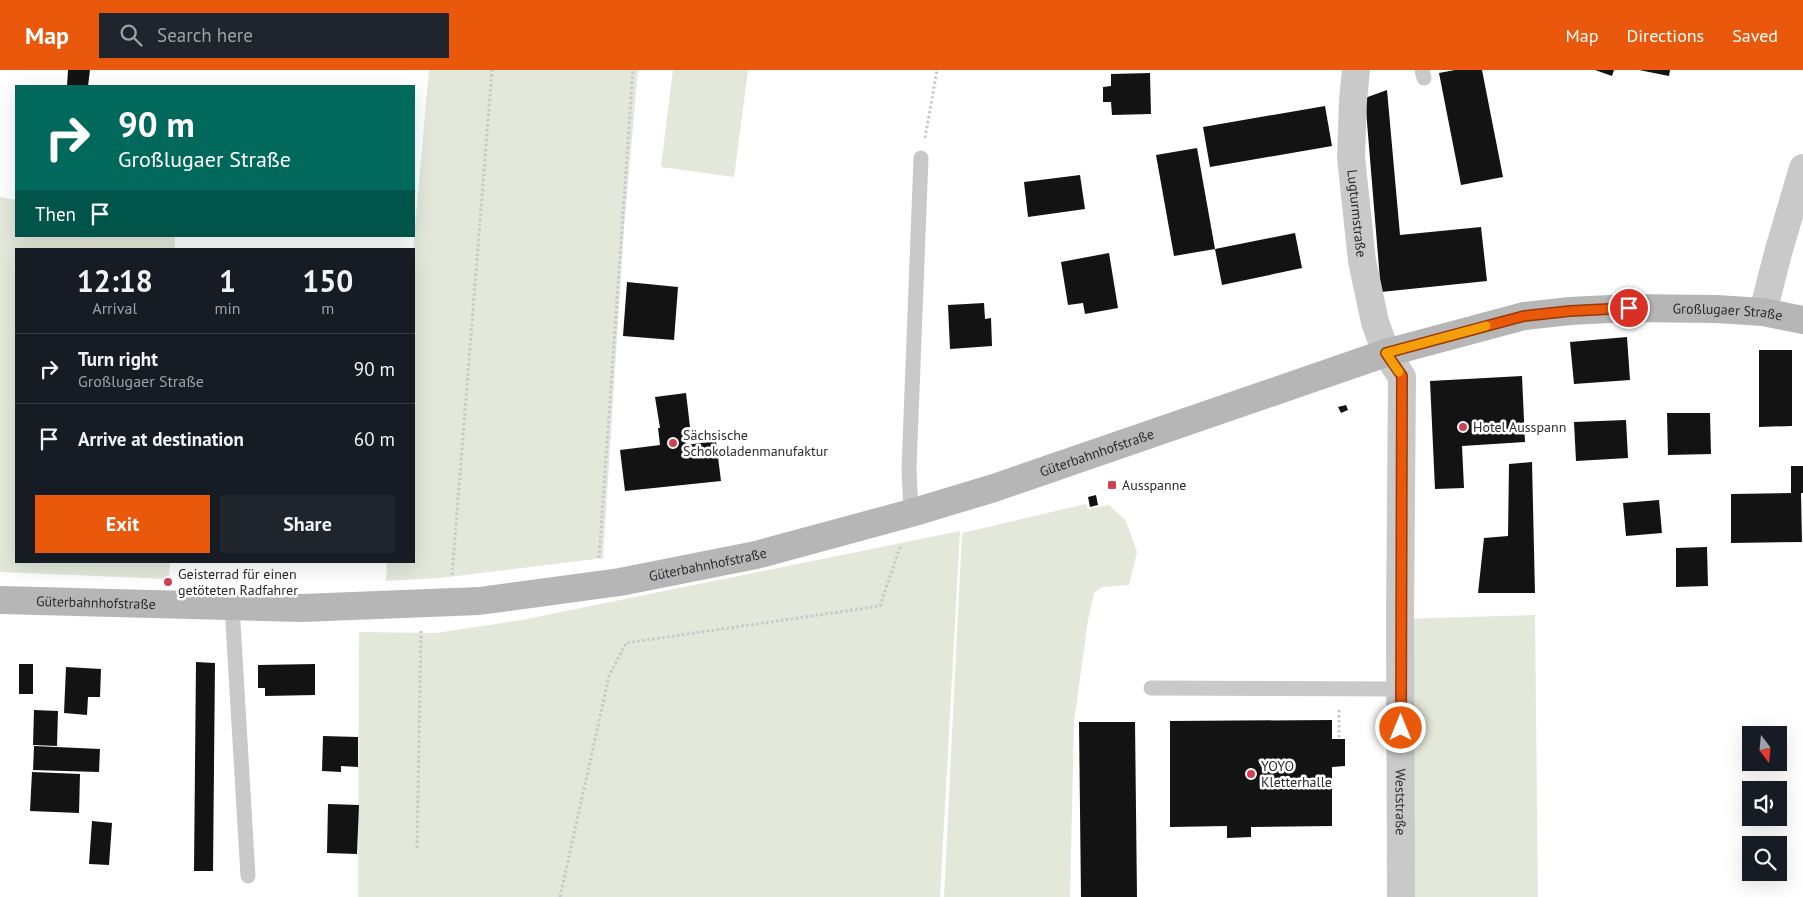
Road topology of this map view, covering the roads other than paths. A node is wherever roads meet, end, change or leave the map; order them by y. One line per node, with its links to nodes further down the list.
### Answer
1 (1356, 70): 6 (street, Lugturmstraße)
2 (921, 158): 7 (lane)
3 (1803, 168): 4 (street)
4 (1763, 312): 5 (main road, Großlugaer Straße); 6 (main road, Großlugaer Straße)
5 (1803, 320)
6 (1386, 353): 7 (main road, Güterbahnhofstraße); 11 (street, Weststraße)
7 (911, 513): 9 (main road, Güterbahnhofstraße)
8 (0, 600): 9 (main road, Güterbahnhofstraße)
9 (232, 606): 12 (lane)
10 (1151, 688): 11 (lane)
11 (1400, 689): 13 (street, Weststraße)
12 (248, 876)
13 (1401, 897)

